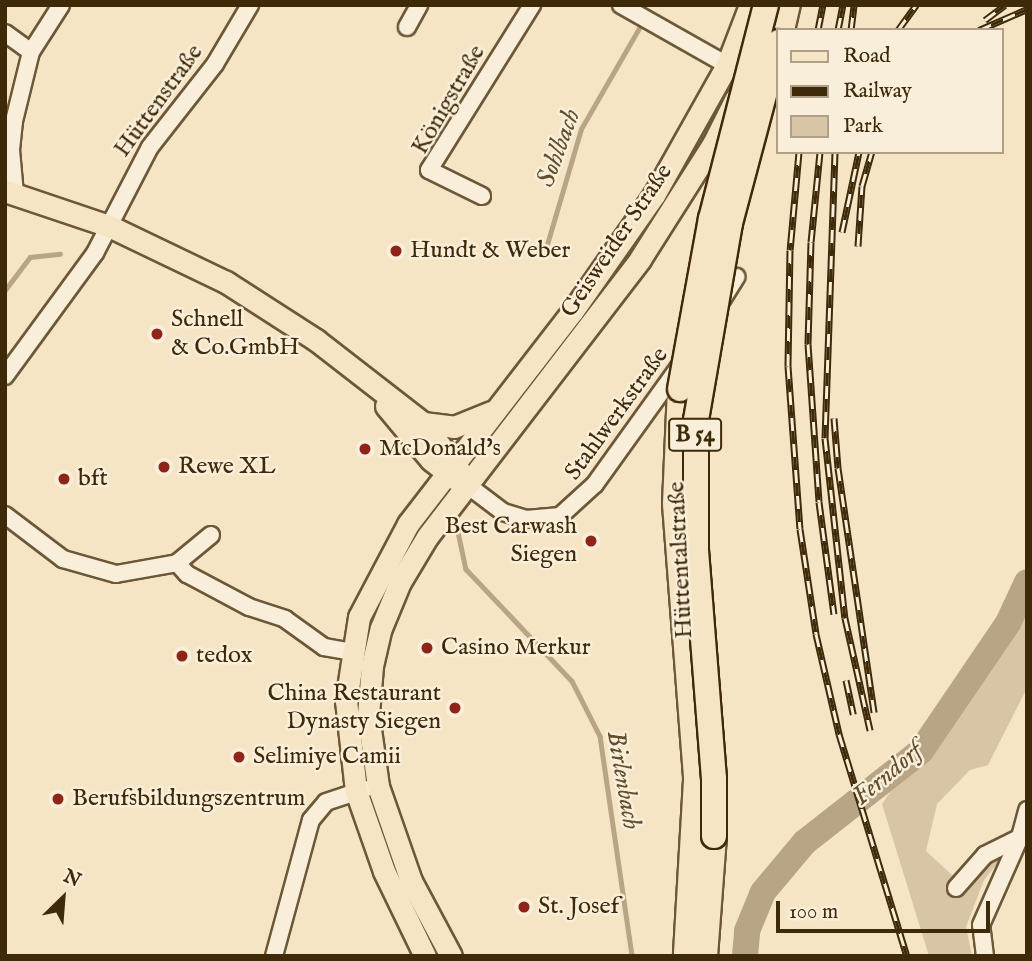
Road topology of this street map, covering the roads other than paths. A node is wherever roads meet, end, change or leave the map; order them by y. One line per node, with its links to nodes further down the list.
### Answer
1 (61, 5): 14 (street)
2 (250, 5): 18 (street, Hüttenstraße)
3 (419, 5): 10 (street)
4 (532, 5): 17 (street, Königstraße)
5 (621, 5): 15 (street)
6 (750, 5): 15 (main road, Geisweider Straße)
7 (766, 5): 38 (highway, Hüttentalstraße / B 54, bridge)
8 (773, 5): 25 (main road, Geisweider Straße)
9 (788, 5): 11 (highway)
10 (407, 27)
11 (782, 28)
12 (5, 33): 14 (street)
13 (776, 50): 39 (highway, Hüttentalstraße / B 54, bridge)
14 (31, 52): 16 (street)
15 (727, 65): 22 (main road, Geisweider Straße)
16 (10, 192): 18 (main road)
17 (482, 196)
18 (109, 226): 20 (street, Hüttenstraße); 21 (main road)
19 (736, 277): 25 (street, Stahlwerkstraße)
20 (5, 376)
21 (363, 380): 23 (main road); 24 (main road)
22 (495, 410): 23 (main road); 24 (main road, Geisweider Straße)
23 (423, 424): 24 (main road)
24 (450, 467): 25 (main road); 29 (main road, Geisweider Straße)
25 (466, 484): 30 (main road, Geisweider Straße)
26 (5, 515): 28 (street)
27 (211, 535): 28 (street)
28 (177, 563): 29 (street)
29 (351, 652): 31 (main road, Geisweider Straße)
30 (378, 786): 31 (street); 37 (main road, Geisweider Straße)
31 (356, 791): 35 (street); 36 (main road, Geisweider Straße)
32 (1027, 810): 33 (street)
33 (1023, 836): 34 (street); 40 (street)
34 (956, 888)
35 (274, 956)
36 (425, 956)
37 (450, 956)
38 (686, 956)
39 (705, 956)
40 (985, 956)

